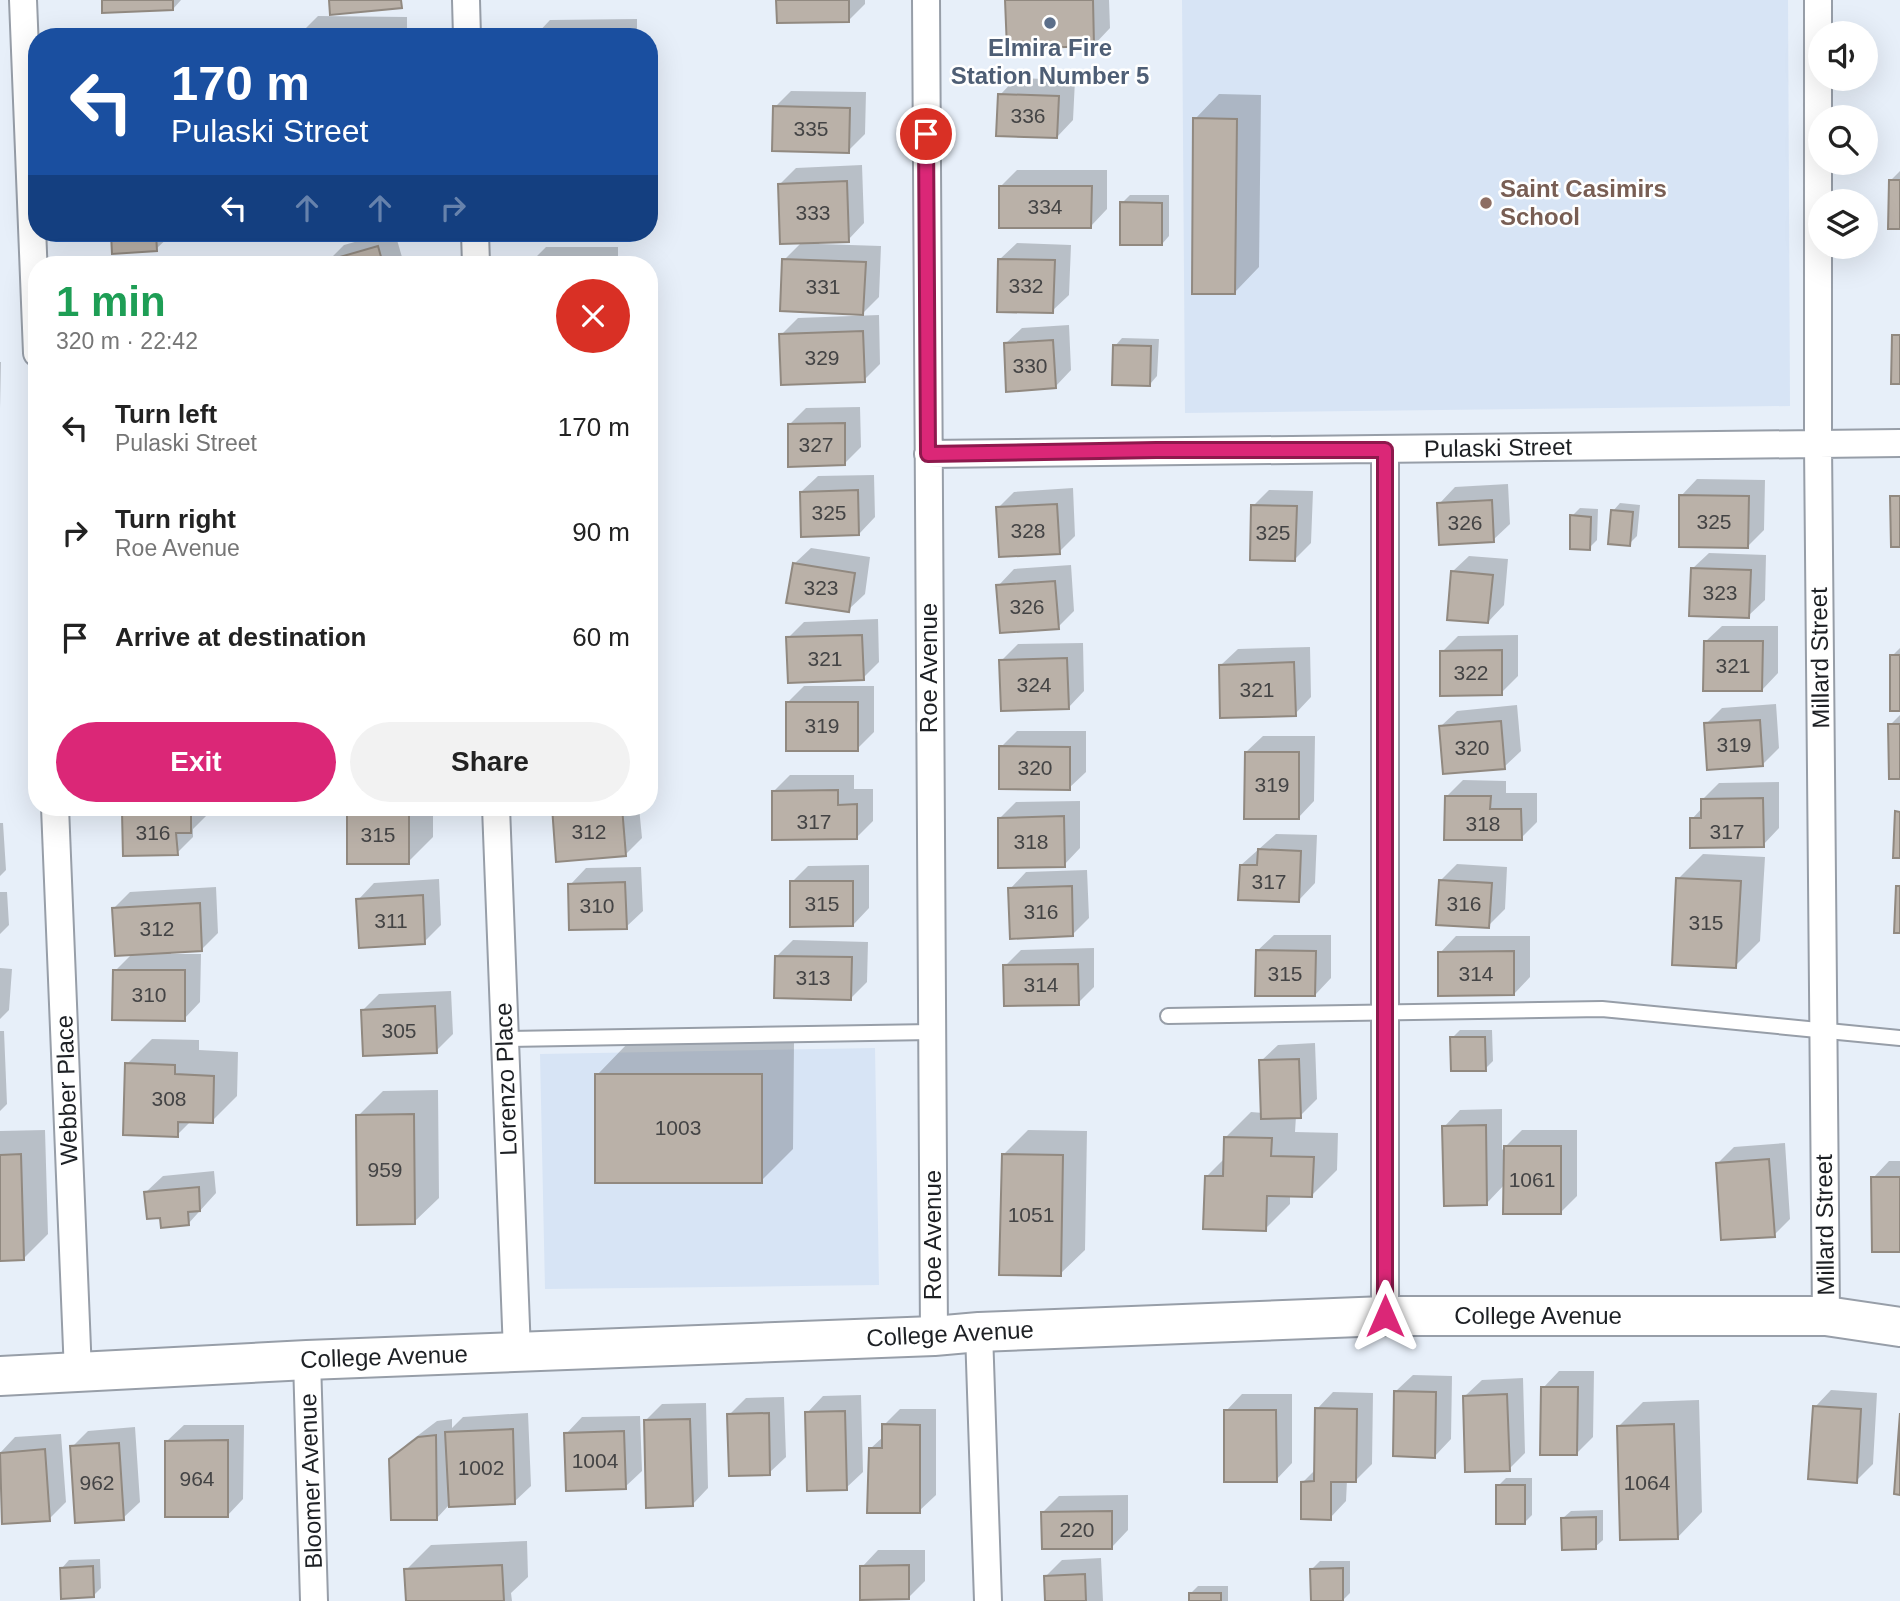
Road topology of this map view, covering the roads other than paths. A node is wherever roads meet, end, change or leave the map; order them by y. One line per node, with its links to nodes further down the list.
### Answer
1 (23, 0): 6 (street)
2 (466, 0): 5 (street)
3 (926, 0): 10 (street, Roe Avenue)
4 (1818, 0): 8 (street, Millard Street)
5 (467, 28)
6 (28, 126)
7 (1900, 443): 8 (street, Pulaski Street)
8 (1818, 444): 9 (street, Pulaski Street); 15 (street, Millard Street)
9 (1385, 450): 10 (street, Pulaski Street); 13 (street)
10 (928, 454): 16 (street, Roe Avenue)
11 (55, 816): 26 (street, Webber Place)
12 (496, 816): 18 (street, Lorenzo Place)
13 (1385, 1013): 14 (lane); 15 (lane); 19 (street)
14 (1167, 1016)
15 (1823, 1031): 17 (lane); 20 (street, Millard Street)
16 (932, 1032): 18 (lane); 23 (street, Roe Avenue)
17 (1900, 1038)
18 (505, 1039): 24 (street, Lorenzo Place)
19 (1385, 1316): 20 (main road, College Avenue); 22 (main road, College Avenue)
20 (1825, 1316): 21 (main road, College Avenue)
21 (1900, 1327)
22 (979, 1332): 23 (main road, College Avenue); 29 (street)
23 (934, 1336): 24 (main road, College Avenue)
24 (517, 1352): 25 (main road, College Avenue)
25 (307, 1360): 26 (main road, College Avenue); 28 (street, Bloomer Avenue)
26 (78, 1373): 27 (main road, College Avenue)
27 (0, 1376)
28 (314, 1601)
29 (988, 1601)

